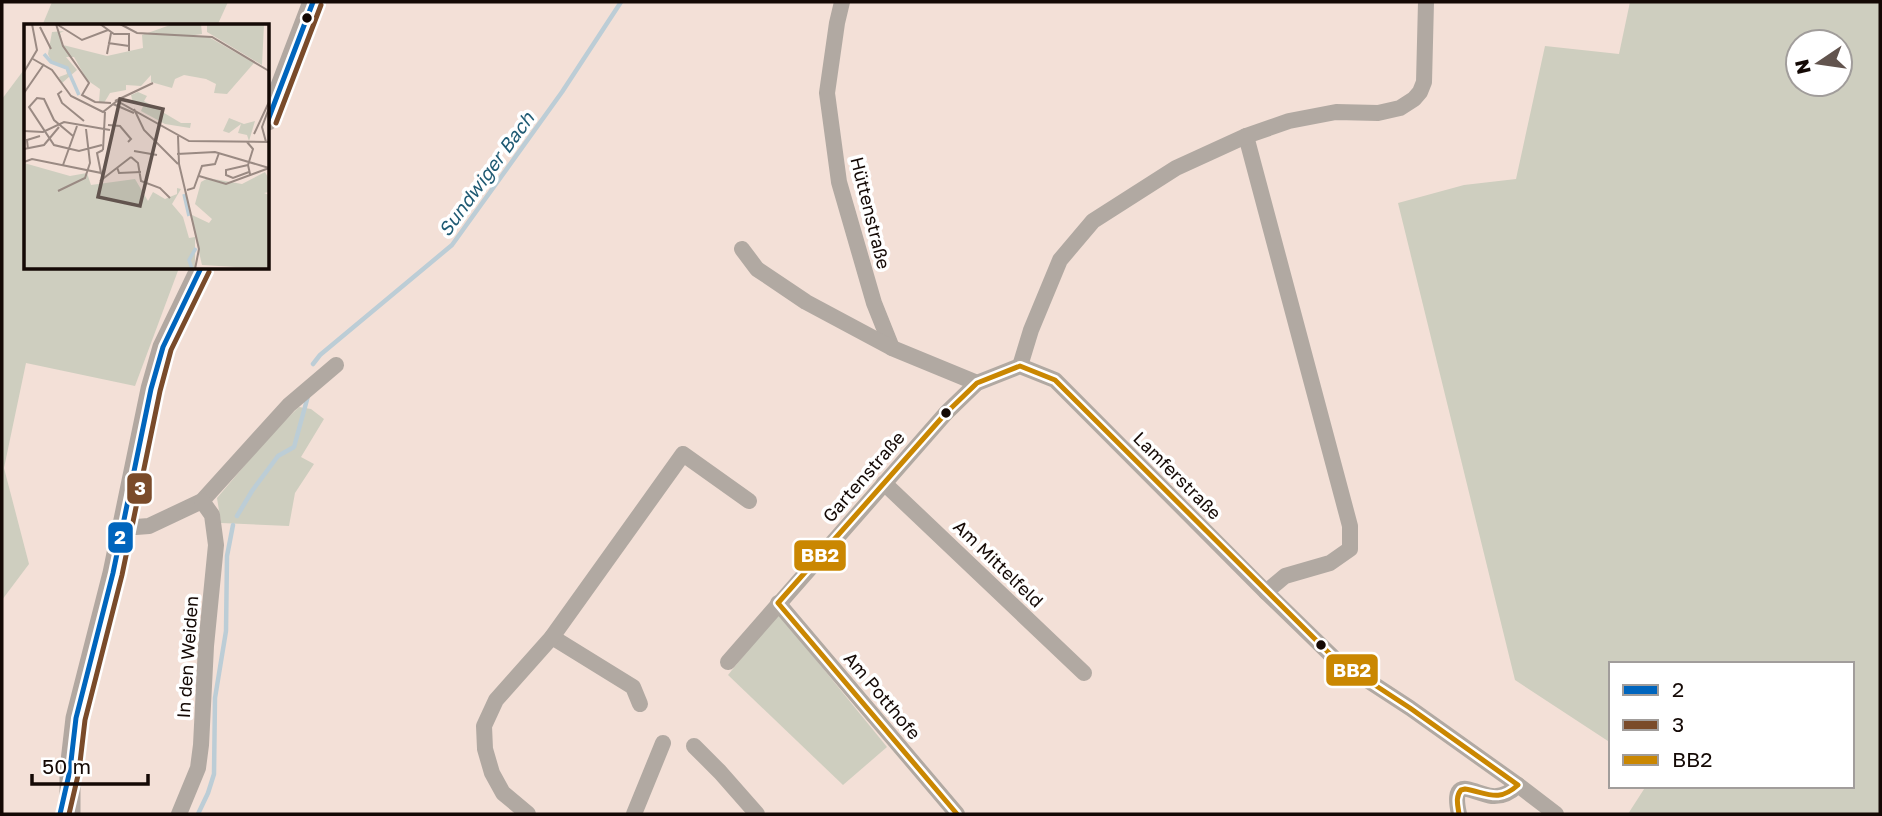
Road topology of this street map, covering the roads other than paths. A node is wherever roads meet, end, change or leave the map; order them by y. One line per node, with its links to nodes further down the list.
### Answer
1 (313, 2): 4 (main road)
2 (842, 2): 8 (street, Hüttenstraße)
3 (1426, 2): 5 (street)
4 (270, 115)
5 (1246, 136): 10 (street); 16 (street)
6 (742, 249): 8 (street)
7 (200, 270): 15 (main road)
8 (892, 348): 11 (street)
9 (336, 365): 14 (street)
10 (1020, 366): 11 (street); 16 (street, Lamferstraße)
11 (976, 383): 12 (street, Gartenstraße)
12 (884, 483): 17 (street, Gartenstraße); 20 (street, Am Mittelfeld)
13 (748, 501): 18 (street)
14 (202, 502): 15 (street); 28 (street, In den Weiden)
15 (123, 524): 24 (main road)
16 (1266, 592): 25 (street, Lamferstraße)
17 (778, 604): 19 (street, Gartenstraße); 32 (street, Am Potthofe)
18 (552, 636): 21 (street); 29 (street)
19 (729, 662)
20 (1084, 673)
21 (640, 704)
22 (663, 743): 30 (street)
23 (694, 746): 31 (street)
24 (70, 770): 26 (main road); 27 (main road)
25 (1518, 785): 33 (street); 34 (street, Lamferstraße)
26 (60, 814)
27 (70, 814)
28 (179, 814)
29 (528, 814)
30 (634, 814)
31 (757, 814)
32 (957, 814)
33 (1459, 814)
34 (1556, 814)

